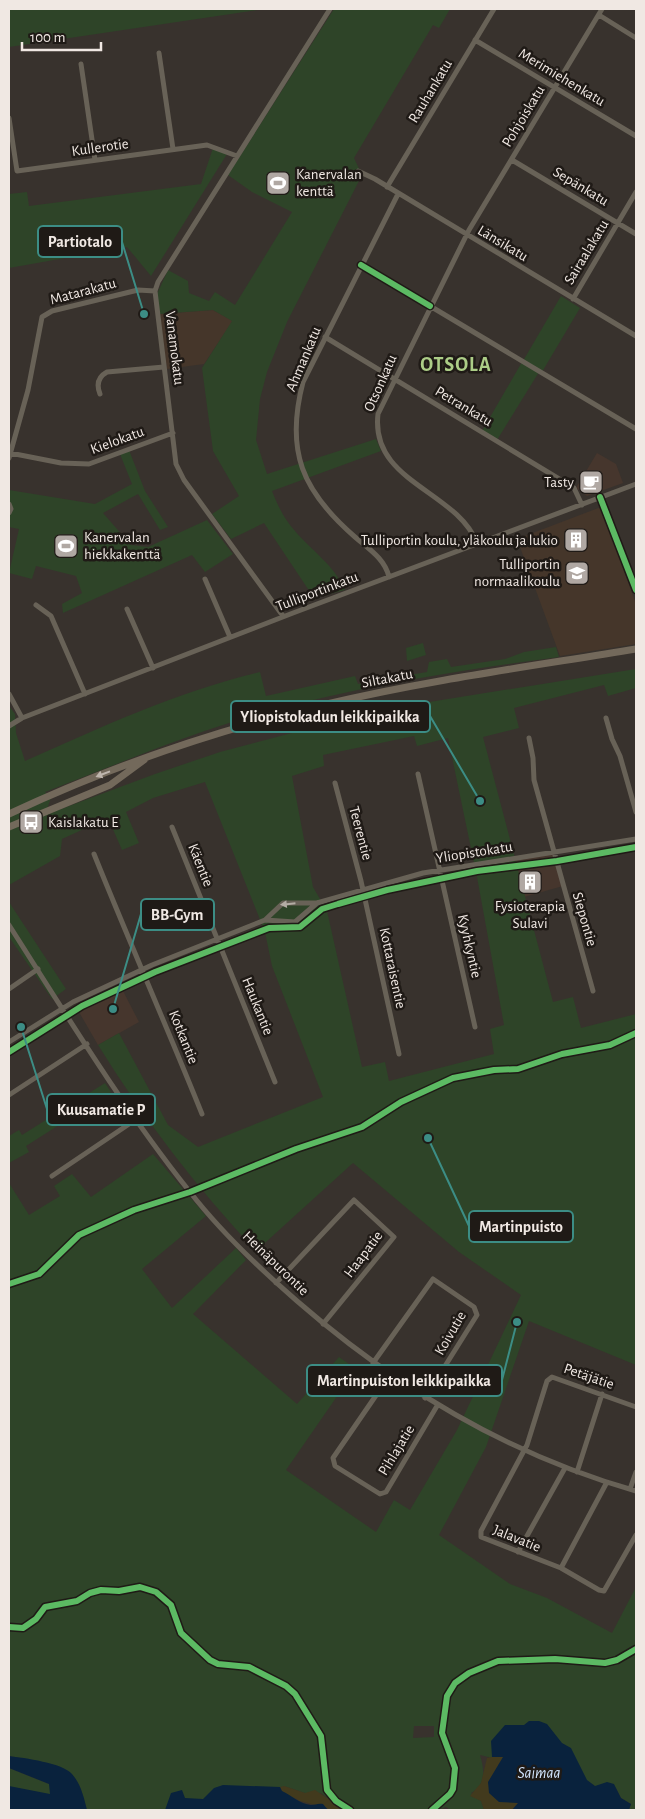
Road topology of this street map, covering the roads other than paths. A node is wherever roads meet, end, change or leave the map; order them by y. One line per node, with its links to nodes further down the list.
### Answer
1 (330, 9): 13 (street, Vanamokatu)
2 (494, 9): 6 (street, Rauhankatu)
3 (602, 9): 4 (street, Pohjoiskatu)
4 (599, 15): 5 (street); 9 (street, Pohjoiskatu)
5 (636, 38)
6 (475, 40): 9 (street, Merimiehenkatu); 17 (street, Rauhankatu)
7 (159, 53): 12 (street)
8 (81, 64): 14 (street)
9 (554, 88): 11 (street, Merimiehenkatu); 15 (street, Pohjoiskatu)
10 (9, 118): 14 (street, Kullerotie)
11 (636, 136)
12 (173, 149): 13 (street, Kullerotie); 14 (street, Kullerotie)
13 (237, 156): 23 (street, Vanamokatu)
14 (95, 160)
15 (512, 160): 20 (street, Sepänkatu); 22 (street, Pohjoiskatu)
16 (358, 172): 17 (street, Länsikatu)
17 (387, 187): 19 (street, Länsikatu)
18 (636, 192): 20 (street, Sairaalakatu)
19 (398, 194): 22 (street, Länsikatu); 27 (street, Ahmankatu)
20 (618, 223): 21 (street, Sepänkatu); 24 (street, Sairaalakatu)
21 (636, 234)
22 (466, 235): 24 (street, Länsikatu); 25 (street, Otsonkatu)
23 (156, 291): 28 (street, Vanamokatu); 33 (street, Matarakatu)
24 (573, 300): 26 (street, Länsikatu)
25 (430, 306): 29 (street, Otsonkatu); 31 (street)
26 (636, 336)
27 (325, 337): 29 (street, Petrankatu); 40 (street, Ahmankatu)
28 (164, 367): 30 (street); 32 (street, Vanamokatu)
29 (394, 379): 37 (street, Petrankatu); 39 (street, Otsonkatu)
30 (100, 394)
31 (636, 429)
32 (173, 434): 33 (street, Kielokatu); 45 (street, Vanamokatu)
33 (10, 455)
34 (636, 484): 35 (street, Tulliportinkatu)
35 (600, 497): 37 (street, Tulliportinkatu); 42 (street)
36 (9, 504): 38 (street)
37 (582, 505): 39 (street, Tulliportinkatu)
38 (9, 513)
39 (477, 543): 40 (street, Tulliportinkatu)
40 (389, 577): 45 (street, Tulliportinkatu)
41 (205, 579): 46 (street)
42 (636, 590)
43 (36, 605): 50 (street)
44 (127, 609): 48 (street)
45 (284, 616): 46 (street, Tulliportinkatu)
46 (230, 637): 48 (street, Tulliportinkatu)
47 (636, 649): 55 (main road, Siltakatu)
48 (153, 668): 50 (street, Tulliportinkatu)
49 (9, 694): 51 (street)
50 (85, 694): 51 (street, Tulliportinkatu)
51 (22, 718): 53 (street, Tulliportinkatu)
52 (606, 718): 58 (street)
53 (9, 726)
54 (528, 738): 63 (street, Siepontie)
55 (149, 756): 59 (main road, Siltakatu, one-way to 59); 61 (main road, Siltakatu)
56 (418, 774): 65 (street, Kyyhkyntie)
57 (335, 783): 66 (street, Teerentie)
58 (636, 812)
59 (9, 814)
60 (172, 827): 70 (street, Käentie)
61 (9, 828)
62 (636, 839): 63 (street, Yliopistokatu)
63 (554, 853): 65 (street, Yliopistokatu); 74 (street, Siepontie)
64 (94, 854): 72 (street, Kotkantie)
65 (440, 870): 66 (street, Yliopistokatu); 76 (street, Kyyhkyntie)
66 (362, 889): 67 (street, Yliopistokatu); 79 (street, Kottaraisentie)
67 (317, 903): 68 (street, Yliopistokatu, one-way to 68); 68 (street, Yliopistokatu)
68 (265, 920): 70 (street, Yliopistokatu)
69 (9, 927): 71 (street, Heinäpurontie)
70 (218, 940): 72 (street, Yliopistokatu); 80 (street, Haukantie)
71 (38, 969): 73 (street); 75 (street, Heinäpurontie)
72 (143, 969): 75 (street, Yliopistokatu); 82 (street, Kotkantie)
73 (9, 989)
74 (593, 991)
75 (63, 1008): 77 (street, Yliopistokatu); 78 (street, Heinäpurontie)
76 (475, 1027)
77 (9, 1042)
78 (87, 1044): 81 (street); 83 (street, Heinäpurontie)
79 (399, 1054)
80 (275, 1082)
81 (9, 1094)
82 (202, 1114)
83 (135, 1120): 84 (street); 85 (street, Heinäpurontie)
84 (52, 1176)
85 (276, 1283): 86 (street, Heinäpurontie); 86 (street, Haapatie)
86 (323, 1324): 87 (street, Heinäpurontie)
87 (373, 1363): 88 (street, Heinäpurontie); 90 (street, Koivutie)
88 (390, 1375): 90 (street, Heinäpurontie); 91 (street, Pihlajatie)
89 (602, 1394): 92 (street, Petäjätie); 93 (street, Petäjätie); 95 (street)
90 (425, 1398): 91 (street, Heinäpurontie)
91 (436, 1406): 93 (street, Heinäpurontie)
92 (636, 1407)
93 (524, 1451): 94 (street, Heinäpurontie); 100 (street, Jalavatie)
94 (565, 1468): 95 (street, Heinäpurontie); 100 (street)
95 (577, 1472): 97 (street, Heinäpurontie)
96 (636, 1472): 98 (street)
97 (607, 1482): 98 (street, Heinäpurontie); 101 (street)
98 (633, 1490)
99 (636, 1535): 101 (street, Jalavatie)
100 (518, 1552): 101 (street, Jalavatie)
101 (561, 1568)

